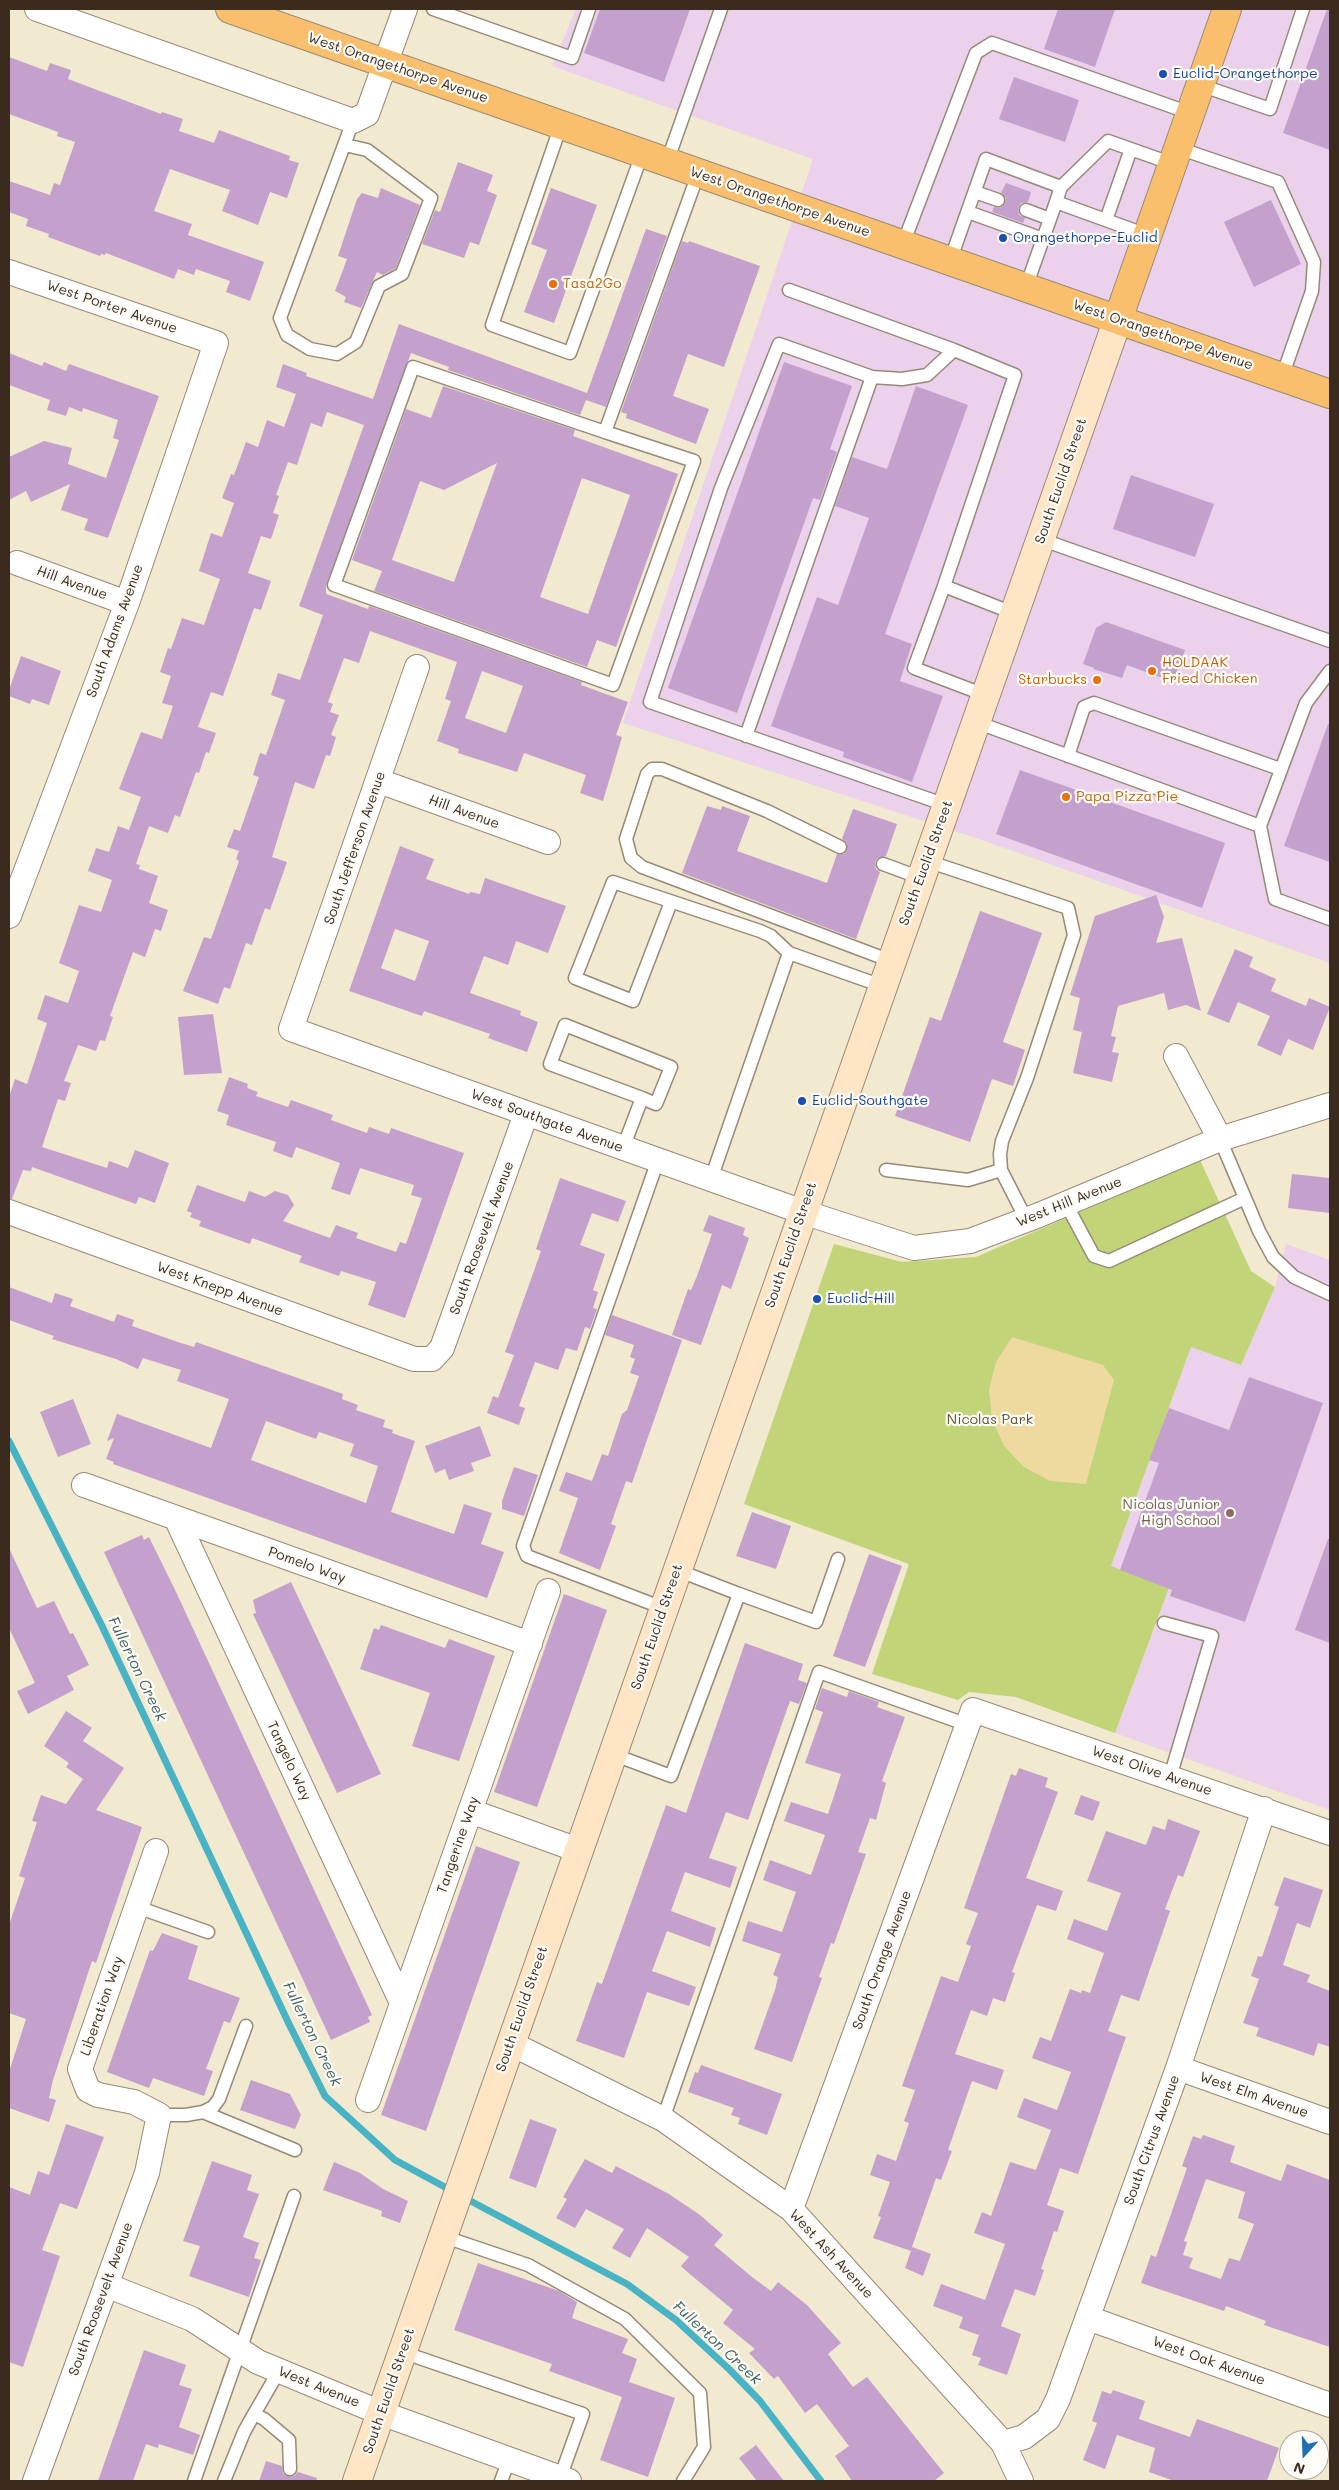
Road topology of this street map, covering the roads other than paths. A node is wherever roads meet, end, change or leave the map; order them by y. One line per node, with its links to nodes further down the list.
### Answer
1 (37, 9): 12 (street)
2 (230, 9): 9 (main road, West Orangethorpe Avenue)
3 (405, 9): 9 (street)
4 (433, 9): 5 (lane)
5 (589, 9)
6 (721, 9): 17 (lane)
7 (1227, 9): 10 (main road, South Euclid Street)
8 (1303, 9): 10 (lane)
9 (386, 64): 12 (street); 13 (main road, West Orangethorpe Avenue)
10 (1200, 85): 11 (main road, South Euclid Street)
11 (1190, 113): 16 (main road, South Euclid Street); 29 (lane)
12 (353, 121): 14 (lane)
13 (561, 126): 17 (main road, West Orangethorpe Avenue); 17 (lane)
14 (345, 145): 14 (lane)
15 (1131, 149): 16 (lane); 19 (lane); 26 (lane)
16 (1175, 156): 27 (main road, South Euclid Street); 38 (lane)
17 (655, 158): 18 (main road, West Orangethorpe Avenue)
18 (698, 174): 29 (main road, West Orangethorpe Avenue); 40 (lane)
19 (1061, 187): 20 (lane); 22 (lane)
20 (975, 192): 21 (lane); 24 (lane)
21 (998, 200)
22 (1056, 202): 25 (lane); 26 (lane)
23 (1026, 210): 25 (lane)
24 (968, 212): 28 (lane); 30 (lane)
25 (1050, 219): 28 (lane)
26 (1106, 220): 27 (lane)
27 (1147, 235): 34 (main road, South Euclid Street)
28 (1043, 239): 32 (lane)
29 (903, 244): 30 (main road, West Orangethorpe Avenue)
30 (950, 261): 32 (main road, West Orangethorpe Avenue)
31 (9, 272): 35 (street, West Porter Avenue)
32 (1026, 287): 34 (main road, West Orangethorpe Avenue)
33 (789, 290): 36 (lane)
34 (1118, 319): 38 (main road, West Orangethorpe Avenue); 41 (main road, South Euclid Street)
35 (216, 343): 44 (street, South Adams Avenue)
36 (954, 350): 37 (lane); 43 (lane)
37 (872, 377): 51 (lane); 51 (lane)
38 (1282, 377): 39 (main road, West Orangethorpe Avenue)
39 (1330, 394)
40 (606, 432): 40 (lane)
41 (1040, 539): 45 (main road, South Euclid Street); 46 (lane)
42 (17, 563): 44 (street, Hill Avenue)
43 (944, 586): 45 (lane); 49 (lane)
44 (126, 603): 60 (street, South Adams Avenue)
45 (1013, 613): 49 (main road, South Euclid Street)
46 (1330, 641)
47 (418, 667): 54 (street, South Jefferson Avenue)
48 (1330, 671): 53 (lane)
49 (985, 695): 50 (main road, South Euclid Street)
50 (976, 722): 52 (lane); 55 (main road, South Euclid Street)
51 (746, 736): 55 (lane)
52 (1068, 756): 53 (lane); 56 (lane)
53 (1280, 769): 56 (lane)
54 (379, 781): 57 (street, Hill Avenue); 68 (street, South Jefferson Avenue)
55 (946, 805): 61 (main road, South Euclid Street)
56 (1260, 826): 64 (lane)
57 (548, 842)
58 (840, 847): 66 (lane)
59 (883, 864): 61 (lane)
60 (17, 866): 63 (street, South Adams Avenue)
61 (924, 869): 66 (main road, South Euclid Street); 77 (lane)
62 (671, 902): 62 (lane); 65 (lane)
63 (9, 916)
64 (1330, 919)
65 (789, 953): 67 (lane); 78 (lane)
66 (891, 961): 67 (main road, South Euclid Street)
67 (882, 986): 82 (main road, South Euclid Street)
68 (291, 1029): 72 (street, West Southgate Avenue)
69 (1176, 1056): 73 (street)
70 (642, 1098): 70 (lane); 74 (lane)
71 (1330, 1105): 73 (street, West Hill Avenue)
72 (526, 1114): 74 (street, West Southgate Avenue); 85 (street, South Roosevelt Avenue)
73 (1220, 1139): 79 (lane); 80 (street, West Hill Avenue)
74 (623, 1148): 75 (street, West Southgate Avenue)
75 (658, 1160): 78 (street, West Southgate Avenue); 92 (lane)
76 (886, 1170): 77 (lane)
77 (1001, 1170): 83 (lane)
78 (712, 1179): 82 (street, West Southgate Avenue)
79 (1245, 1198): 80 (lane); 84 (lane)
80 (1066, 1204): 83 (street, West Hill Avenue)
81 (9, 1212): 85 (street, West Knepp Avenue)
82 (803, 1212): 83 (street, West Hill Avenue); 89 (main road, South Euclid Street)
83 (1026, 1219)
84 (1330, 1294)
85 (432, 1359)
86 (84, 1485): 87 (street, Pomelo Way)
87 (176, 1518): 94 (street, Pomelo Way); 105 (street, Tangelo Way)
88 (838, 1559): 91 (lane)
89 (676, 1570): 91 (lane); 92 (main road, South Euclid Street)
90 (548, 1591): 94 (street, Tangerine Way)
91 (739, 1594): 96 (lane)
92 (663, 1608): 96 (main road, South Euclid Street)
93 (1164, 1623): 97 (lane)
94 (530, 1644): 99 (street, Tangerine Way)
95 (971, 1717): 97 (street, West Olive Avenue); 112 (lane); 116 (street, South Orange Avenue)
96 (612, 1754): 101 (main road, South Euclid Street)
97 (1170, 1777): 98 (street, West Olive Avenue)
98 (1264, 1809): 100 (street, West Olive Avenue); 108 (street, South Citrus Avenue)
99 (470, 1811): 101 (street); 105 (street, Tangerine Way)
100 (1330, 1832)
101 (578, 1850): 107 (main road, South Euclid Street)
102 (156, 1851): 103 (street, Liberation Way)
103 (137, 1907): 104 (lane); 111 (street, Liberation Way)
104 (208, 1932)
105 (402, 2003): 109 (street, Tangerine Way)
106 (246, 2026): 110 (lane)
107 (510, 2043): 112 (street, West Ash Avenue); 117 (main road, South Euclid Street)
108 (1178, 2068): 113 (street, West Elm Avenue); 119 (street, South Citrus Avenue)
109 (368, 2100)
110 (203, 2112): 111 (lane); 114 (lane)
111 (158, 2115): 118 (street, South Roosevelt Avenue)
112 (663, 2119): 116 (street, West Ash Avenue)
113 (1330, 2122)
114 (295, 2150)
115 (294, 2196): 120 (lane)
116 (791, 2210): 126 (street, West Ash Avenue)
117 (445, 2228): 121 (main road, South Euclid Street); 134 (lane)
118 (106, 2285): 120 (street, West Avenue); 130 (street, South Roosevelt Avenue)
119 (1088, 2318): 123 (street, West Oak Avenue); 126 (street, South Citrus Avenue)
120 (240, 2349): 122 (street, West Avenue); 131 (lane)
121 (402, 2352): 124 (main road, South Euclid Street); 129 (lane)
122 (279, 2371): 124 (street, West Avenue); 125 (lane)
123 (1330, 2405)
124 (381, 2413): 128 (street, West Avenue); 133 (main road, South Euclid Street)
125 (254, 2414): 127 (lane); 132 (lane)
126 (1003, 2443): 135 (street, West Ash Avenue)
127 (290, 2469)
128 (505, 2470): 129 (street, West Avenue)
129 (564, 2480)
130 (35, 2481)
131 (194, 2481)
132 (224, 2481)
133 (357, 2481)
134 (683, 2481)
135 (1021, 2481)

